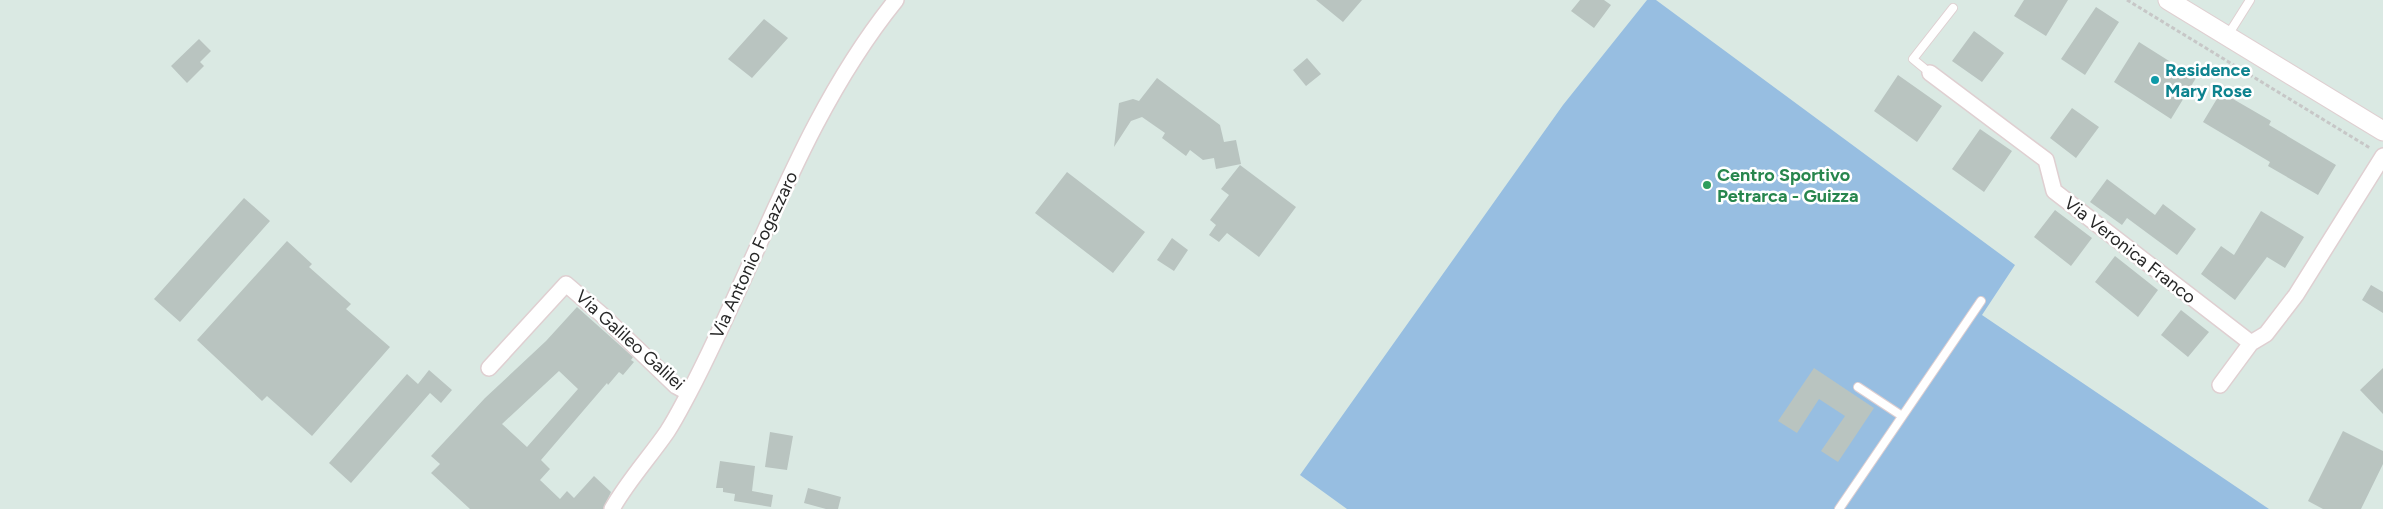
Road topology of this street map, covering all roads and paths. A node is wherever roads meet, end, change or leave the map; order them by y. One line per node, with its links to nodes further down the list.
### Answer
1 (896, 0): 15 (street, Via Antonio Fogazzaro)
2 (2127, 0): 9 (path)
3 (2168, 0): 6 (street)
4 (2250, 0): 6 (lane)
5 (1953, 8): 7 (lane)
6 (2228, 35): 8 (street)
7 (1930, 73): 11 (street, Via Veronica Franco)
8 (2383, 131)
9 (2378, 153): 11 (street)
10 (1982, 301): 16 (lane)
11 (2251, 343): 13 (street)
12 (489, 368): 15 (street, Via Galileo Galilei)
13 (2220, 385)
14 (1858, 387): 16 (lane)
15 (689, 393): 17 (street, Via Antonio Fogazzaro)
16 (1902, 416): 18 (lane)
17 (612, 509)
18 (1839, 509)

